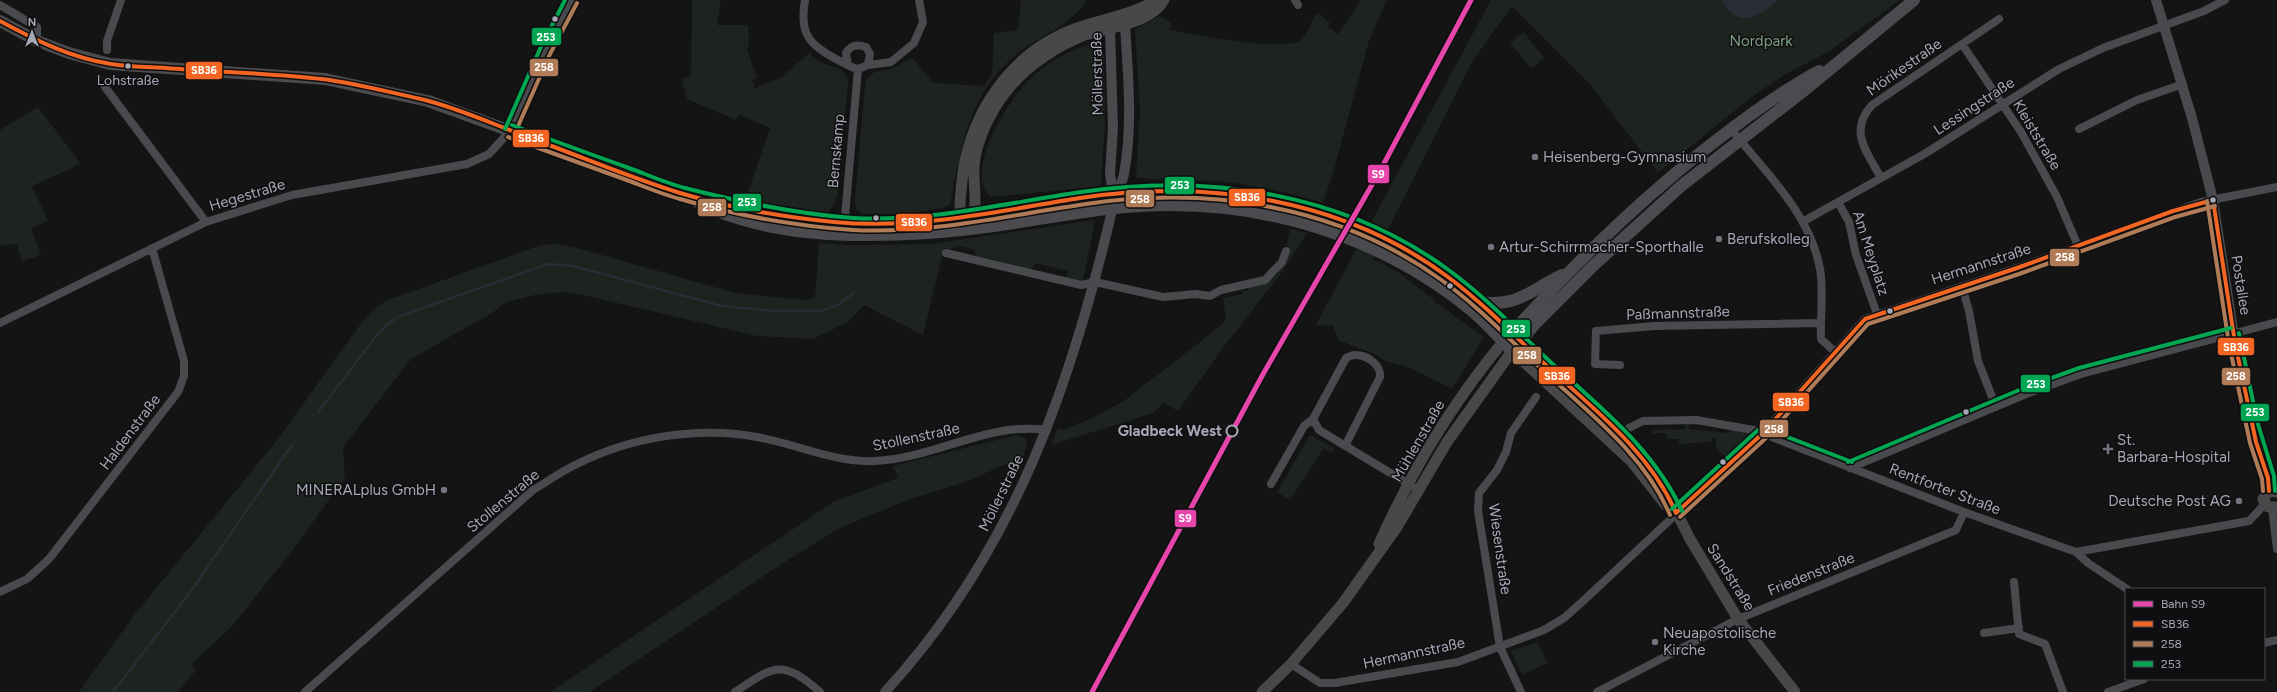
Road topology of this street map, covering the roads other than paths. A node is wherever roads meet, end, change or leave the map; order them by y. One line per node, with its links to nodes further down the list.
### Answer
1 (121, 0): 19 (street)
2 (572, 0): 29 (street, Hegestraße)
3 (805, 0): 21 (street)
4 (919, 0): 22 (street)
5 (1157, 0): 11 (main road)
6 (1164, 0): 14 (main road)
7 (1914, 0): 20 (main road)
8 (2156, 0): 15 (street, Postallee)
9 (2225, 0): 15 (street, Lessingstraße)
10 (0, 5): 17 (street)
11 (1115, 17): 14 (street, Möllerstraße); 16 (street, Möllerstraße); 38 (main road)
12 (1999, 19): 18 (street, Mörikestraße)
13 (0, 21): 17 (main road, Sandstraße)
14 (1124, 25): 16 (main road); 34 (street, Möllerstraße)
15 (2164, 26): 24 (street, Postallee); 26 (street, Lessingstraße)
16 (1110, 29): 34 (street, Möllerstraße); 37 (main road)
17 (37, 41): 29 (main road, Sandstraße)
18 (1962, 44): 26 (street, Kleiststraße); 31 (street, Mörikestraße)
19 (107, 50)
20 (1841, 60): 27 (main road); 30 (main road)
21 (848, 65): 22 (street); 23 (street)
22 (868, 65): 23 (street)
23 (858, 69): 41 (street, Bernskamp)
24 (2183, 84): 28 (street); 35 (street, Postallee)
25 (105, 87): 40 (street)
26 (2002, 104): 31 (street, Lessingstraße); 44 (street, Kleiststraße)
27 (1731, 129): 30 (street); 48 (main road)
28 (2079, 129)
29 (510, 131): 33 (main road, Sandstraße); 40 (street, Hegestraße)
30 (1740, 140): 39 (street); 57 (main road)
31 (1881, 178): 36 (street, Lessingstraße)
32 (2277, 187): 35 (street, Hermannstraße)
33 (682, 194): 41 (main road, Sandstraße); 43 (main road, Sandstraße)
34 (1114, 200): 49 (street, Möllerstraße)
35 (2213, 200): 44 (street, Hermannstraße); 56 (street, Postallee)
36 (1838, 202): 39 (street, Lessingstraße); 52 (street, Am Meyplatz)
37 (974, 215): 38 (main road, Sandstraße); 42 (main road); 51 (main road, Sandstraße)
38 (960, 217): 41 (main road, Sandstraße); 42 (main road)
39 (1804, 221): 55 (street)
40 (206, 222): 45 (street, Hegestraße)
41 (845, 222): 43 (street, Bernskamp)
42 (968, 228): 43 (main road, Sandstraße); 58 (main road, Sandstraße)
43 (844, 235)
44 (2078, 246): 50 (street, Hermannstraße)
45 (152, 248): 53 (street, Hegestraße); 82 (street, Haldenstraße)
46 (1286, 251): 49 (street)
47 (946, 253): 49 (street)
48 (1568, 272): 51 (main road); 57 (main road)
49 (1094, 282): 66 (street, Möllerstraße)
50 (1962, 286): 52 (street, Hermannstraße); 63 (street)
51 (1479, 302): 57 (main road, Sandstraße)
52 (1877, 314): 60 (street, Hermannstraße)
53 (0, 322)
54 (2277, 322): 56 (street)
55 (1820, 323): 60 (street); 61 (street, Paßmannstraße)
56 (2233, 334): 63 (street); 73 (street, Postallee)
57 (1517, 336): 58 (main road); 59 (main road); 76 (main road, Sandstraße)
58 (1503, 342): 59 (main road, Sandstraße); 71 (main road, Mühlenstraße)
59 (1512, 351): 72 (main road, Mühlenstraße); 76 (main road, Sandstraße)
60 (1835, 352): 67 (street, Hermannstraße)
61 (1620, 365)
62 (1536, 397): 88 (street, Wiesenstraße)
63 (1996, 407): 69 (street)
64 (1313, 419): 68 (street); 68 (street); 70 (street)
65 (1629, 428): 67 (street, Rentforter Straße)
66 (1047, 430): 91 (street, Stollenstraße); 94 (street, Möllerstraße)
67 (1762, 434): 69 (street, Rentforter Straße); 76 (street, Hermannstraße)
68 (1345, 446): 71 (street)
69 (1850, 468): 75 (street, Rentforter Straße)
70 (1271, 484)
71 (1410, 485): 72 (street); 79 (main road, Mühlenstraße)
72 (1420, 491): 79 (main road, Mühlenstraße)
73 (2273, 491): 74 (main road)
74 (2271, 506): 77 (street); 78 (street)
75 (1964, 512): 78 (street, Rentforter Straße); 83 (street, Friedenstraße)
76 (1676, 513): 83 (main road, Sandstraße); 88 (street, Hermannstraße)
77 (2277, 549)
78 (2076, 552): 81 (street, Rentforter Straße)
79 (1371, 563): 89 (main road, Mühlenstraße)
80 (2014, 582): 84 (street)
81 (2126, 588)
82 (0, 592)
83 (1738, 619): 97 (street, Friedenstraße); 98 (main road, Sandstraße)
84 (2019, 628): 85 (street); 99 (street)
85 (1984, 633)
86 (2277, 640): 87 (street)
87 (2265, 643)
88 (1500, 647): 89 (street, Hermannstraße); 96 (street, Wiesenstraße)
89 (1291, 664): 95 (main road)
90 (2141, 680): 100 (street)
91 (305, 692)
92 (735, 692): 93 (street)
93 (820, 692)
94 (885, 692)
95 (1262, 692)
96 (1521, 692)
97 (1597, 692)
98 (1795, 692)
99 (2063, 692)
100 (2108, 692)

